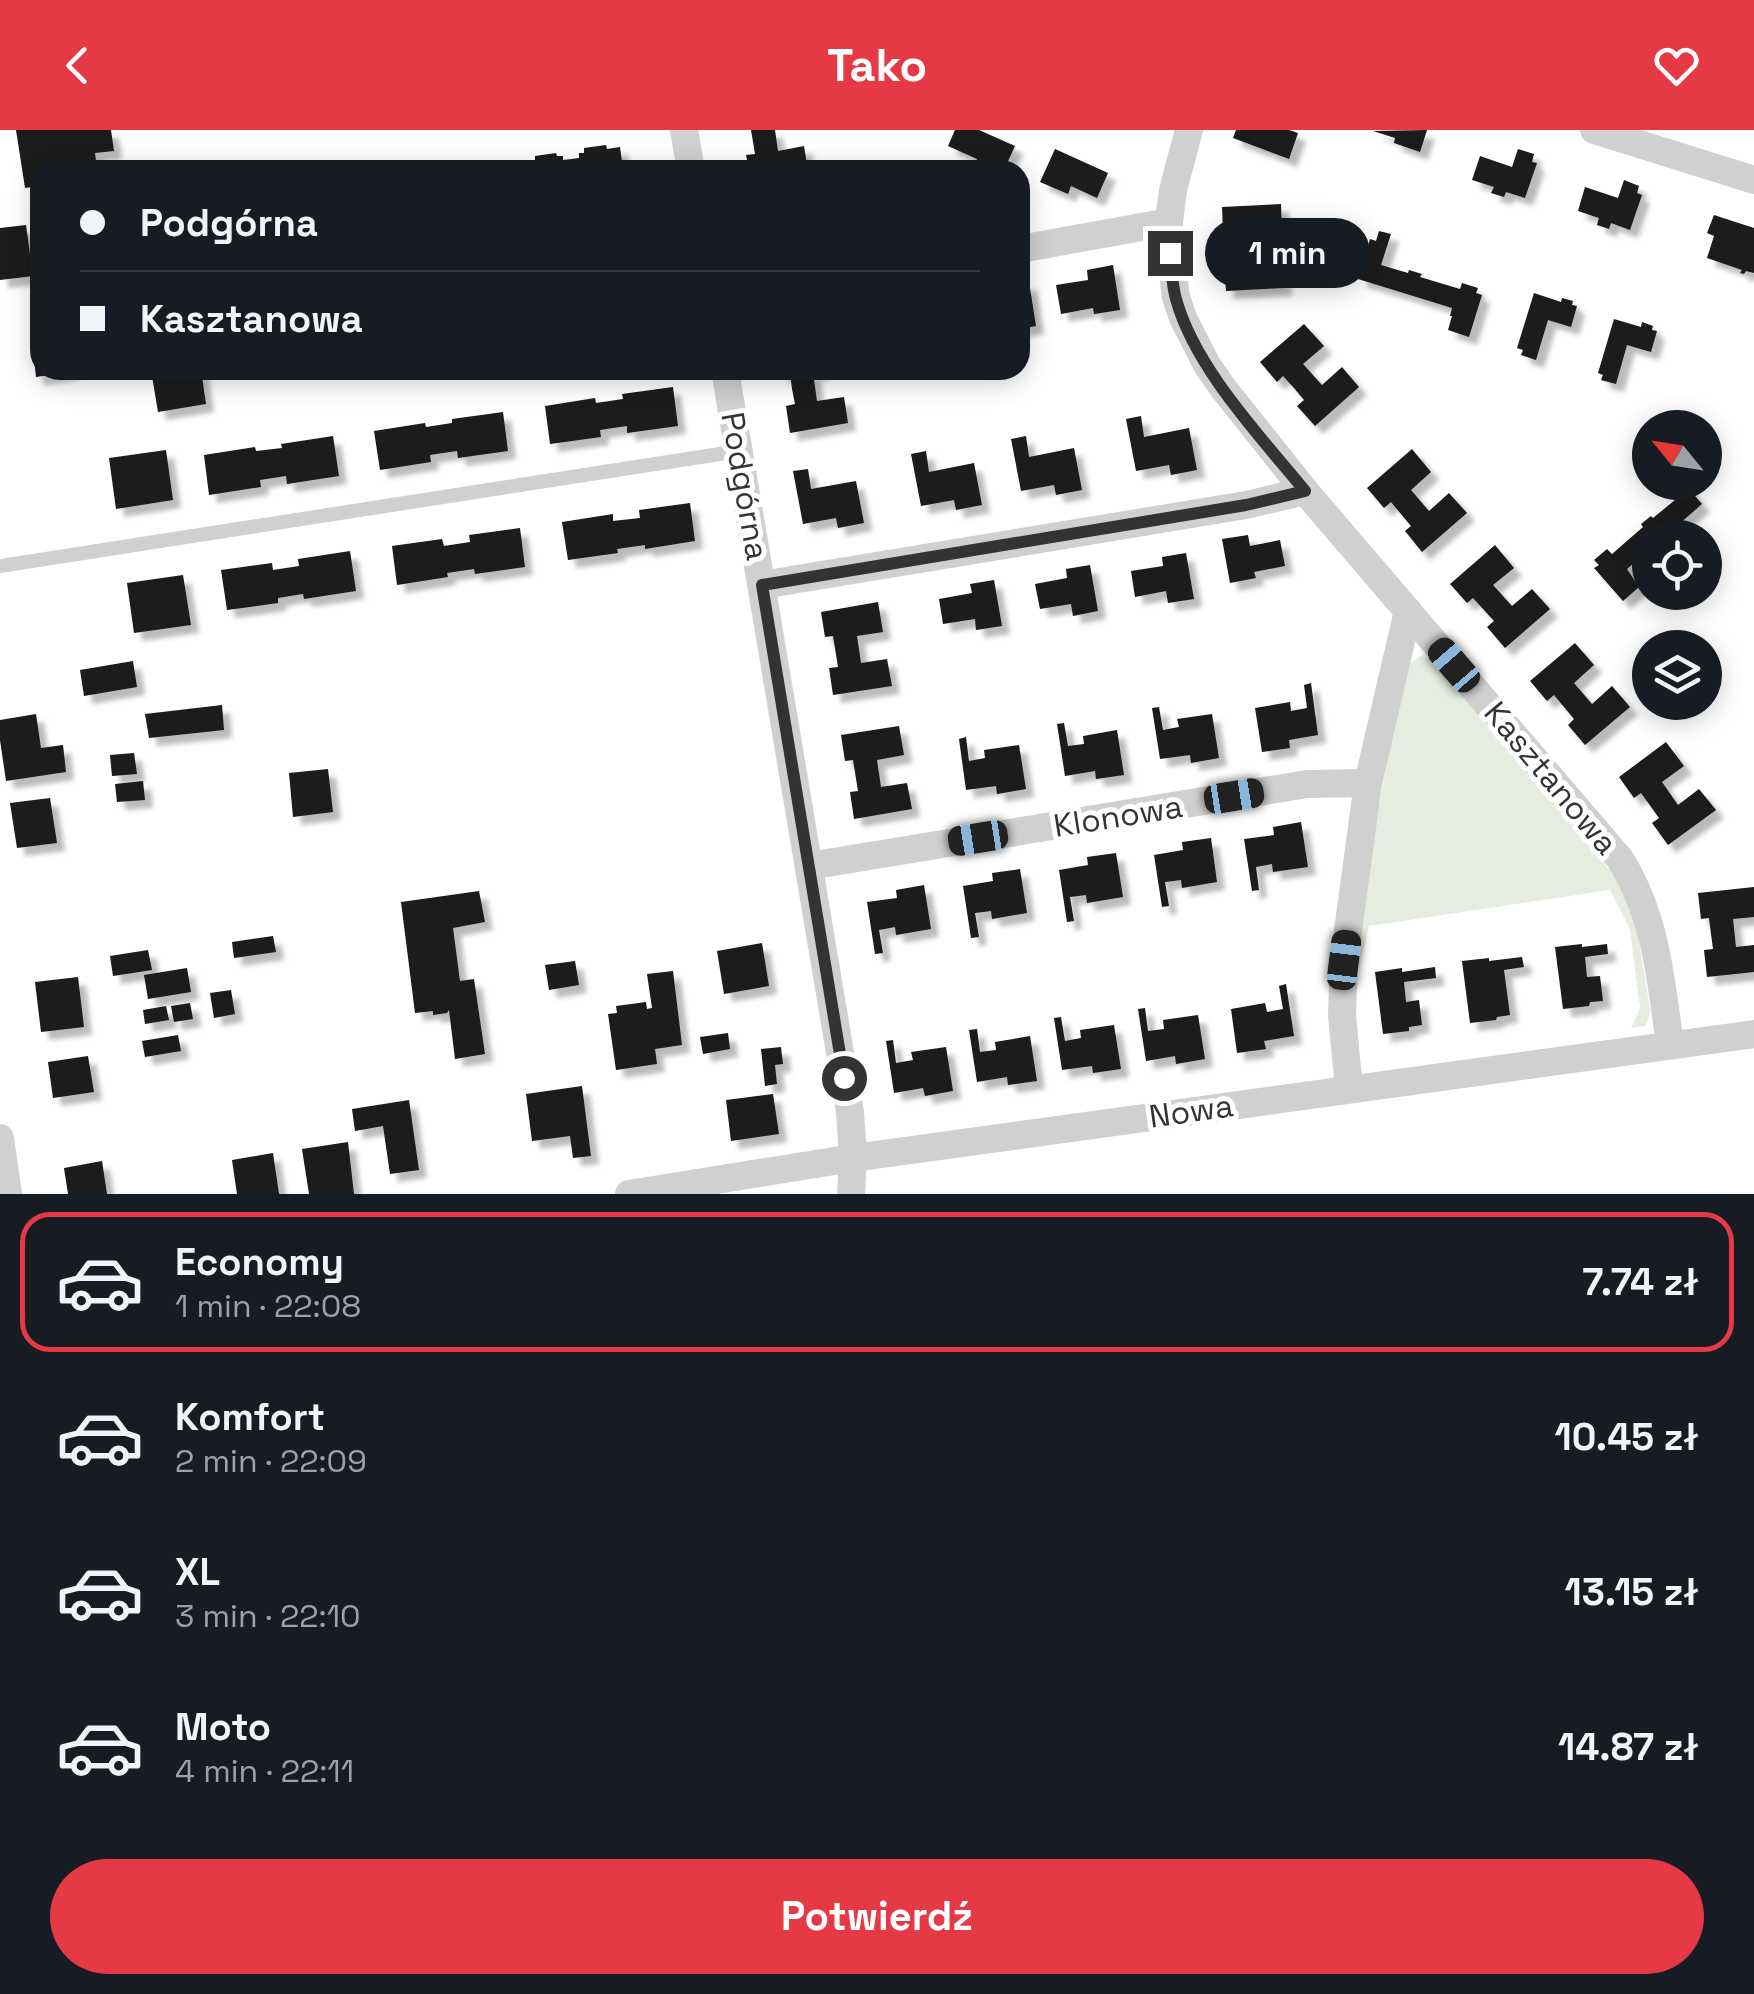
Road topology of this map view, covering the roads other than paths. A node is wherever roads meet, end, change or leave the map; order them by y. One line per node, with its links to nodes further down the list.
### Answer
1 (684, 130): 5 (street)
2 (1188, 130): 7 (street, Kasztanowa)
3 (1594, 130): 4 (street)
4 (1655, 139): 6 (street)
5 (688, 160)
6 (1754, 180)
7 (1169, 222): 8 (street); 11 (street, Kasztanowa)
8 (1030, 243)
9 (727, 380): 10 (street, Podgórna)
10 (739, 452): 12 (lane); 13 (street, Podgórna)
11 (1305, 491): 13 (street); 14 (street, Kasztanowa)
12 (0, 566)
13 (762, 585): 16 (street, Podgórna)
14 (1408, 612): 15 (street); 18 (street, Kasztanowa)
15 (1368, 783): 16 (street, Klonowa); 19 (street)
16 (809, 866): 21 (street, Podgórna)
17 (1754, 1034): 18 (street, Nowa)
18 (1670, 1045): 19 (street, Nowa)
19 (1349, 1089): 21 (street, Nowa)
20 (0, 1138): 22 (street)
21 (853, 1158): 23 (street, Nowa); 24 (street, Podgórna)
22 (8, 1194)
23 (629, 1194)
24 (851, 1194)

